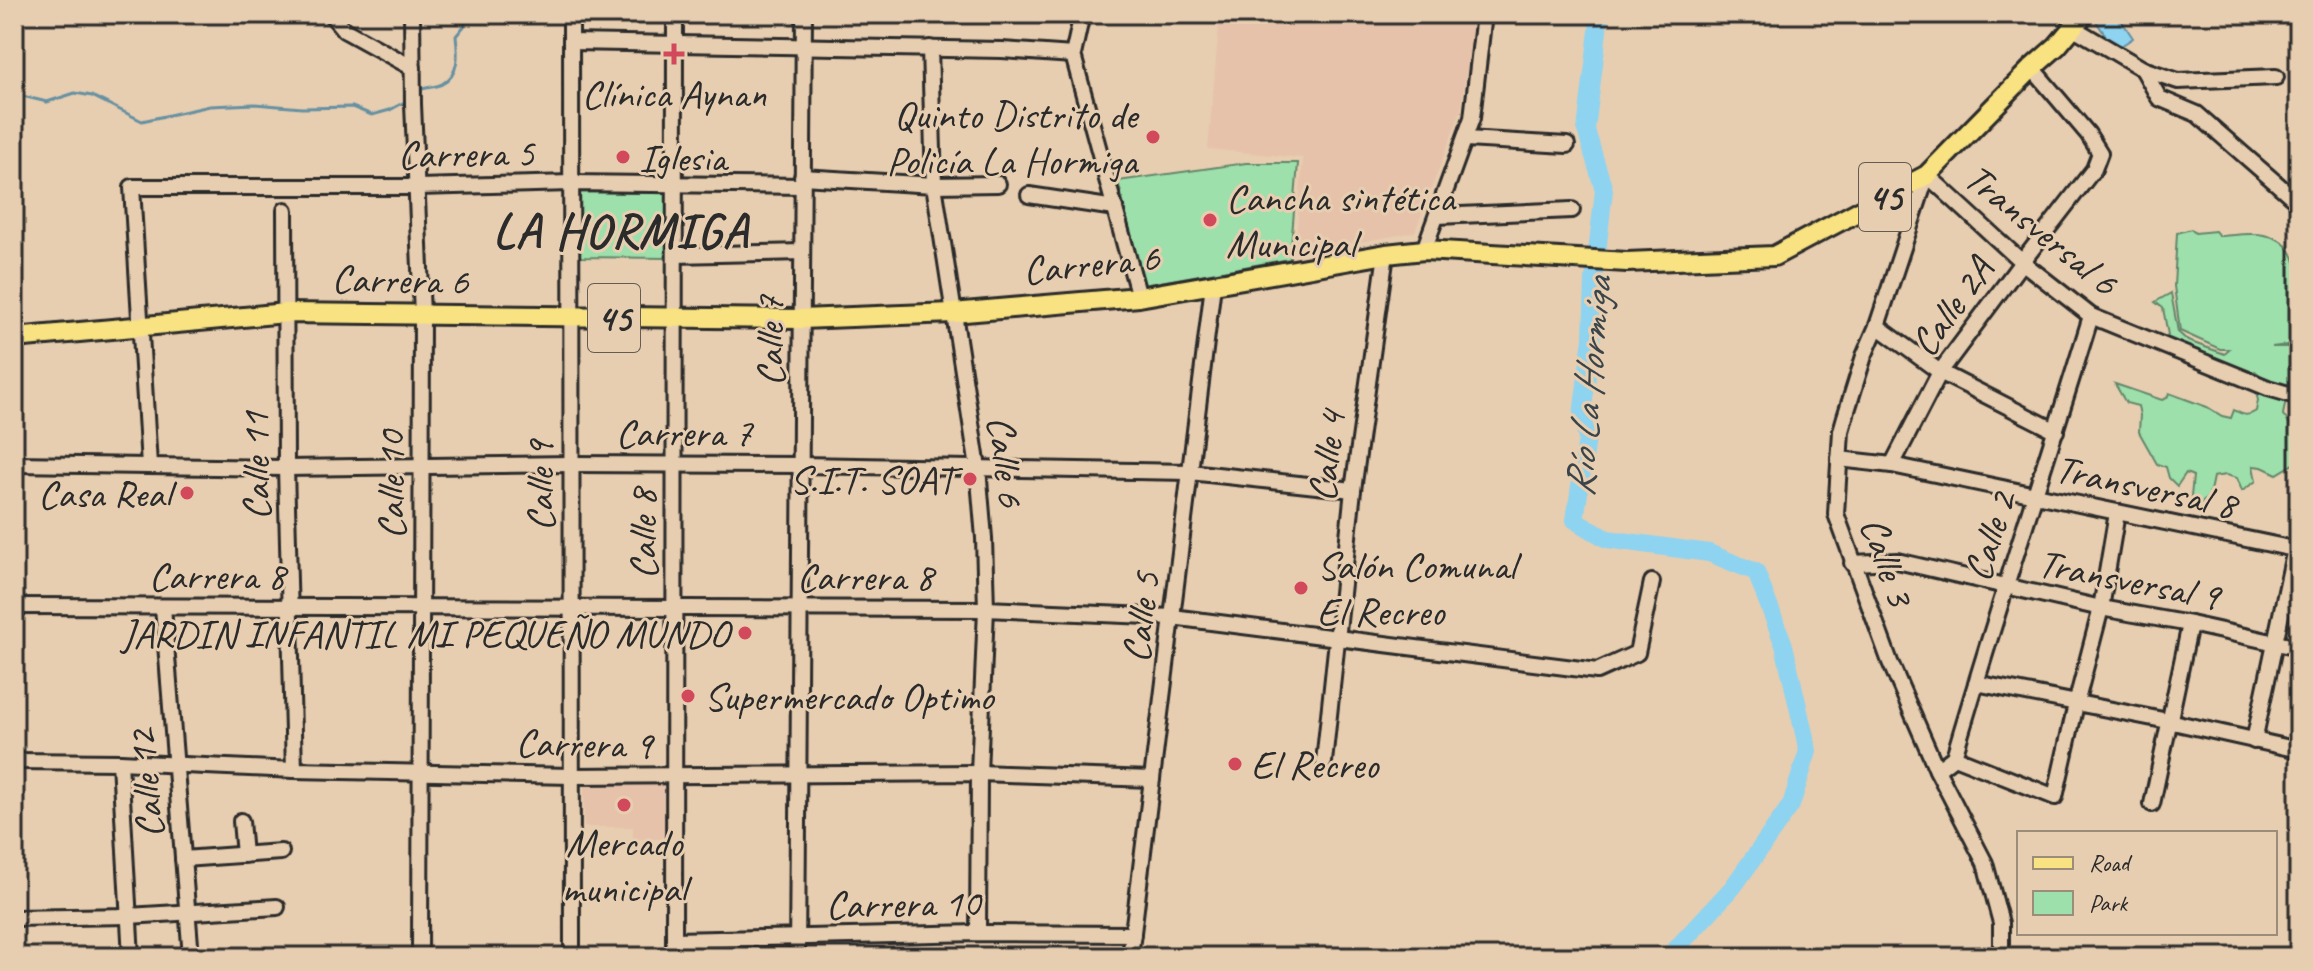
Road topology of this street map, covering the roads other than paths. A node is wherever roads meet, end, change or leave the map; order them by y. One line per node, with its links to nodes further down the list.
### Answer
1 (331, 14): 14 (street)
2 (412, 14): 14 (street, Calle 10)
3 (571, 14): 9 (street, Calle 9)
4 (675, 14): 10 (street, Calle 8)
5 (804, 14): 11 (street, Calle 7)
6 (1082, 14): 13 (street)
7 (1484, 14): 18 (street)
8 (2078, 21): 15 (main road, Carrera 6 / 45); 16 (street)
9 (571, 42): 10 (street); 22 (street, Calle 9)
10 (675, 45): 11 (street); 23 (street, Calle 8)
11 (803, 47): 12 (street); 21 (street, Calle 7)
12 (930, 48): 13 (street); 25 (street, Calle 6)
13 (1073, 55): 29 (street)
14 (413, 68): 26 (street, Calle 10)
15 (2032, 68): 20 (main road, Carrera 6 / 45); 37 (street, Calle 2A)
16 (2143, 69): 17 (street); 28 (street)
17 (2276, 77)
18 (1466, 139): 19 (street); 32 (street)
19 (1567, 145)
20 (1927, 175): 33 (main road, Carrera 6 / 45); 37 (street, Transversal 6); 48 (street, Calle 3)
21 (802, 181): 23 (street, Carrera 5); 25 (street, Carrera 5); 34 (street, Calle 7)
22 (571, 183): 23 (street, Carrera 5); 26 (street, Carrera 5); 44 (street, Calle 9)
23 (675, 184): 36 (street, Calle 8)
24 (998, 184): 25 (street, Carrera 5)
25 (934, 185): 41 (street, Calle 6)
26 (418, 187): 42 (street, Calle 10); 47 (street, Carrera 5)
27 (1029, 195): 29 (street)
28 (2299, 203)
29 (1115, 208): 39 (street)
30 (285, 210): 40 (street, Calle 11)
31 (1572, 210): 32 (street)
32 (1437, 216): 33 (street)
33 (1424, 250): 35 (main road, Carrera 6 / 45)
34 (802, 252): 36 (street); 46 (street, Calle 7)
35 (1386, 254): 38 (main road, Carrera 6 / 45); 64 (street, Calle 4)
36 (675, 255): 45 (street, Calle 8)
37 (2022, 262): 43 (street, Transversal 6); 50 (street, Calle 2A)
38 (1213, 285): 39 (main road, Carrera 6 / 45); 63 (street, Calle 5)
39 (1139, 297): 41 (main road, Carrera 6 / 45)
40 (286, 313): 42 (main road, Carrera 6 / 45); 47 (main road, Carrera 6 / 45); 61 (street, Calle 11)
41 (953, 313): 46 (main road, Carrera 6 / 45); 62 (street, Calle 6)
42 (422, 315): 44 (main road, Carrera 6 / 45); 60 (street, Calle 10)
43 (2091, 316): 51 (street, Transversal 6); 52 (street, Calle 2)
44 (571, 317): 45 (main road, Carrera 6 / 45); 55 (street, Calle 9)
45 (675, 318): 46 (main road, Carrera 6 / 45); 56 (street, Calle 8)
46 (801, 319): 58 (street, Calle 7)
47 (140, 326): 49 (main road, Carrera 6 / 45); 57 (street)
48 (1877, 326): 50 (street); 53 (street, Calle 3)
49 (14, 338)
50 (1940, 372): 52 (street); 59 (street, Calle 2A)
51 (2299, 397)
52 (2056, 431): 65 (street, Calle 2)
53 (1839, 459): 59 (street, Transversal 8); 68 (street, Calle 3)
54 (14, 464): 57 (street, Carrera 7)
55 (571, 464): 56 (street, Carrera 7); 60 (street, Carrera 7); 78 (street, Calle 9)
56 (674, 464): 58 (street, Carrera 7); 75 (street, Calle 8)
57 (149, 465): 61 (street, Carrera 7)
58 (800, 465): 62 (street, Carrera 7); 76 (street, Calle 7)
59 (1892, 465): 65 (street, Transversal 8)
60 (422, 467): 61 (street, Carrera 7); 74 (street, Calle 10)
61 (286, 468): 73 (street, Calle 11)
62 (978, 468): 63 (street, Carrera 7); 79 (street, Calle 6)
63 (1190, 472): 64 (street, Carrera 7); 80 (street, Calle 5)
64 (1353, 490): 82 (street, Calle 4)
65 (2036, 495): 66 (street, Transversal 8); 70 (street, Calle 2)
66 (2117, 513): 67 (street, Transversal 8); 77 (street)
67 (2297, 550): 83 (street)
68 (1852, 563): 70 (street, Transversal 9); 96 (street, Calle 3)
69 (1652, 582): 82 (street, Carrera 8)
70 (2005, 587): 77 (street, Transversal 9); 85 (street, Calle 2)
71 (14, 606): 72 (street, Carrera 8)
72 (163, 607): 73 (street, Carrera 8); 94 (street, Calle 12)
73 (290, 607): 74 (street, Carrera 8); 95 (street, Calle 11)
74 (421, 607): 78 (street, Carrera 8); 97 (street, Calle 10)
75 (675, 608): 76 (street, Carrera 8); 78 (street, Carrera 8); 100 (street, Calle 8)
76 (799, 608): 79 (street, Carrera 8); 101 (street, Calle 7)
77 (2101, 608): 81 (street, Transversal 9); 86 (street)
78 (571, 609): 99 (street, Calle 9)
79 (986, 609): 80 (street, Carrera 8); 98 (street, Calle 6)
80 (1172, 617): 82 (street, Carrera 8); 102 (street, Calle 5)
81 (2190, 624): 83 (street, Transversal 9); 87 (street)
82 (1338, 638): 93 (street, Calle 4)
83 (2275, 642): 84 (street, Transversal 9); 88 (street)
84 (2299, 648)
85 (1976, 683): 86 (street); 90 (street, Calle 2)
86 (2076, 704): 87 (street); 90 (street)
87 (2168, 721): 88 (street); 103 (street)
88 (2254, 741): 89 (street)
89 (2299, 750)
90 (1954, 757): 96 (street)
91 (14, 761): 92 (street, Carrera 9)
92 (120, 762): 94 (street, Carrera 9); 110 (street)
93 (1324, 762)
94 (175, 765): 95 (street, Carrera 9); 107 (street, Calle 12)
95 (294, 770): 97 (street, Carrera 9)
96 (1937, 770): 123 (street, Calle 3)
97 (420, 772): 99 (street, Carrera 9); 118 (street, Calle 10)
98 (979, 773): 101 (street, Carrera 9); 102 (street, Carrera 9); 112 (street, Calle 6)
99 (572, 776): 100 (street, Carrera 9); 119 (street, Calle 9)
100 (674, 776): 101 (street, Carrera 9); 115 (street, Calle 8)
101 (798, 776): 114 (street, Calle 7)
102 (1152, 779): 113 (street, Calle 5)
103 (2152, 804)
104 (241, 821): 106 (street)
105 (281, 852): 106 (street)
106 (244, 855): 107 (street)
107 (183, 859): 109 (street, Calle 12)
108 (277, 907): 109 (street)
109 (187, 913): 110 (street); 117 (street, Calle 12)
110 (128, 916): 111 (street); 116 (street)
111 (14, 918)
112 (978, 933): 113 (street, Carrera 10); 114 (street, Carrera 10)
113 (1133, 934): 122 (street, Calle 5)
114 (797, 938): 115 (street, Carrera 10); 121 (street, Calle 7)
115 (674, 940): 120 (street, Calle 8)
116 (131, 957)
117 (191, 957)
118 (420, 957)
119 (572, 957)
120 (674, 957)
121 (797, 957)
122 (1130, 957)
123 (2001, 957)

